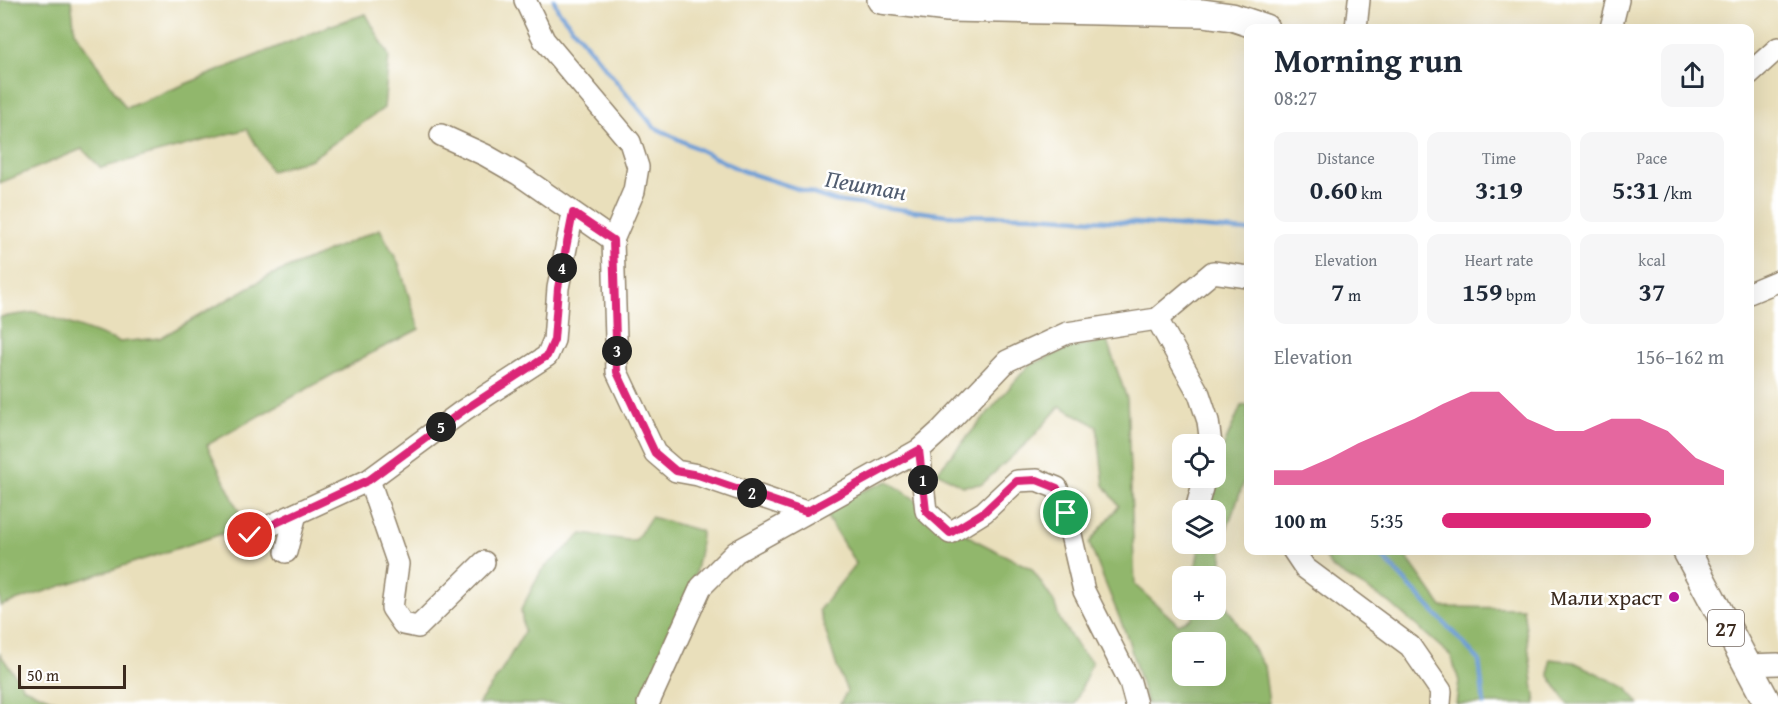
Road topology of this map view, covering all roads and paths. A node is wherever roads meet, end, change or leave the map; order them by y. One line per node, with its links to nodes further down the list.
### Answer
1 (525, 0): 13 (street)
2 (881, 0): 5 (main road)
3 (1359, 0): 7 (street)
4 (1618, 0): 8 (street)
5 (1070, 6): 6 (main road)
6 (1253, 24)
7 (1356, 24)
8 (1612, 24)
9 (1778, 48): 10 (street)
10 (1754, 70)
11 (441, 135): 12 (street)
12 (573, 213): 13 (street); 20 (street)
13 (613, 240): 21 (street)
14 (1244, 276): 17 (street)
15 (1776, 284): 16 (street)
16 (1754, 291)
17 (1157, 319): 18 (street); 19 (street)
18 (1210, 434)
19 (919, 450): 21 (street); 31 (street)
20 (369, 480): 22 (street); 27 (street)
21 (806, 512): 30 (street)
22 (296, 514): 23 (street); 24 (street)
23 (250, 535)
24 (286, 552)
25 (1296, 555): 32 (street)
26 (1689, 555): 29 (main road, 27)
27 (484, 562)
28 (1778, 664): 29 (street)
29 (1746, 665): 33 (main road, 27)
30 (648, 704)
31 (1136, 704)
32 (1440, 704)
33 (1768, 704)

